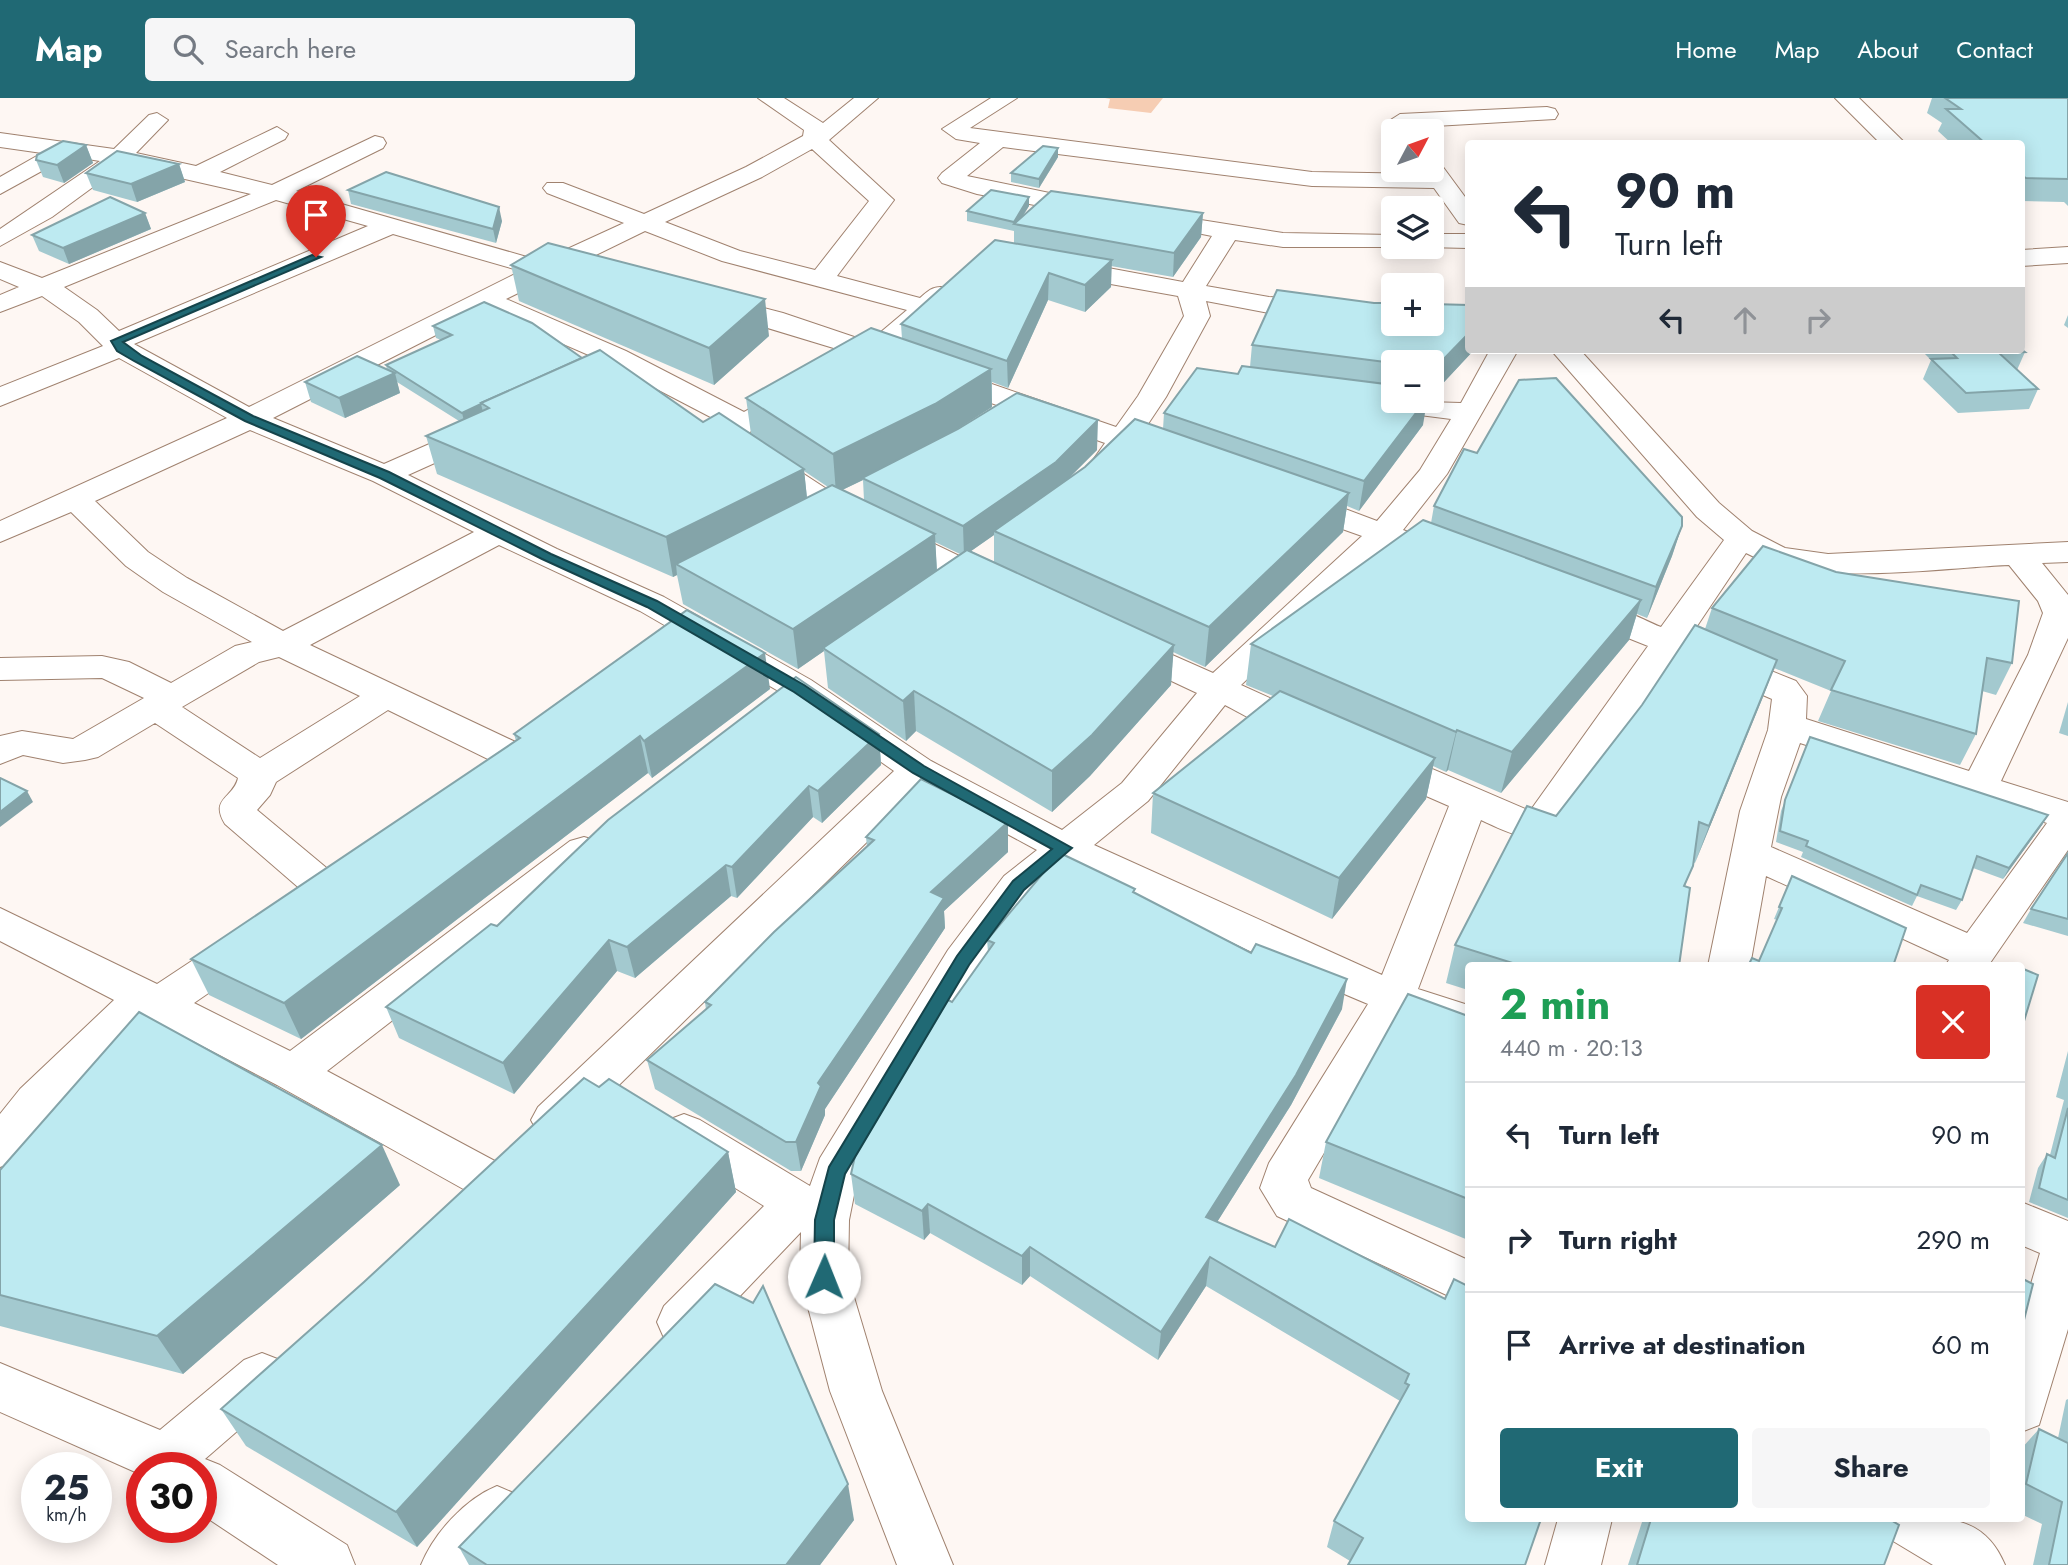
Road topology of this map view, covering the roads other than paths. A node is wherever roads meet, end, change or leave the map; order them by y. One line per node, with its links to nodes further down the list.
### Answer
1 (769, 98): 11 (street)
2 (867, 98): 11 (street)
3 (1006, 98): 12 (street)
4 (1385, 98): 7 (street)
5 (1846, 98): 14 (street)
6 (1547, 114): 9 (street)
7 (1399, 119)
8 (157, 120): 17 (street)
9 (1444, 123)
10 (277, 134): 18 (street)
11 (814, 139): 27 (street); 41 (street)
12 (999, 139): 19 (street); 24 (street)
13 (0, 140): 16 (street)
14 (1891, 140)
15 (375, 143): 23 (street)
16 (65, 149): 17 (street); 21 (street)
17 (122, 157): 18 (street); 30 (street)
18 (199, 173): 23 (street)
19 (1381, 177)
20 (1441, 182): 25 (street)
21 (0, 187)
22 (555, 188): 27 (street)
23 (276, 192): 28 (street); 42 (street)
24 (1118, 213)
25 (1465, 214)
26 (1172, 222): 29 (street)
27 (644, 224): 37 (street); 41 (street)
28 (390, 226): 37 (street); 49 (street)
29 (1227, 232): 33 (street); 43 (street)
30 (0, 239)
31 (1444, 241): 32 (street)
32 (1465, 241)
33 (1381, 242)
34 (2068, 255): 35 (street)
35 (2025, 258)
36 (1033, 262): 43 (street)
37 (549, 267): 39 (street); 45 (street)
38 (0, 270): 42 (street)
39 (596, 274)
40 (960, 274): 47 (street)
41 (820, 281): 47 (street)
42 (42, 287): 46 (street); 49 (street)
43 (1189, 292): 48 (street); 63 (street)
44 (690, 298): 50 (street)
45 (484, 300): 53 (street); 59 (street)
46 (0, 304)
47 (925, 307): 50 (street)
48 (1381, 314)
49 (119, 345): 55 (street); 59 (street)
50 (872, 352): 57 (street); 61 (street)
51 (1502, 354): 58 (street)
52 (1569, 354): 74 (street)
53 (632, 363): 54 (street); 61 (street)
54 (595, 379)
55 (0, 397)
56 (1345, 398): 58 (street)
57 (1021, 404): 62 (street); 63 (street)
58 (1469, 412): 73 (street)
59 (249, 419): 65 (street); 69 (street)
60 (508, 419): 65 (street)
61 (745, 424): 70 (street)
62 (990, 424)
63 (1122, 439): 64 (street); 66 (street)
64 (1192, 465)
65 (384, 475): 71 (street)
66 (1082, 486)
67 (868, 491): 70 (street)
68 (1269, 492): 73 (street)
69 (74, 498): 72 (street); 88 (street)
70 (822, 515): 79 (street)
71 (499, 532): 84 (street); 88 (street)
72 (1, 533)
73 (1384, 533): 78 (street); 93 (street)
74 (1741, 538): 77 (street); 87 (street)
75 (997, 549): 79 (street)
76 (2068, 552): 77 (street)
77 (2018, 555): 104 (street)
78 (1475, 567)
79 (963, 571): 81 (street); 83 (street)
80 (688, 585): 84 (street)
81 (930, 595)
82 (1553, 597): 87 (street)
83 (1024, 600)
84 (652, 604): 85 (street)
85 (691, 627): 89 (street); 92 (street)
86 (1097, 634): 93 (street)
87 (1670, 641): 97 (street); 105 (street)
88 (283, 645): 94 (street); 95 (street)
89 (657, 651)
90 (832, 665): 92 (street)
91 (0, 669): 95 (street)
92 (799, 688): 96 (street); 101 (street)
93 (1219, 691): 105 (street); 108 (street)
94 (385, 696): 100 (street); 102 (street)
95 (163, 701): 99 (street); 102 (street)
96 (766, 713)
97 (1788, 726): 104 (street); 109 (street)
98 (545, 731): 100 (street)
99 (0, 752)
100 (511, 755): 103 (street)
101 (918, 770): 108 (street); 117 (street)
102 (257, 777): 114 (street)
103 (480, 778)
104 (1980, 786): 106 (street)
105 (1470, 800): 113 (street)
106 (2068, 818): 111 (street)
107 (613, 829): 116 (street)
108 (1064, 848): 113 (street); 119 (street)
109 (1752, 853): 111 (street); 112 (street)
110 (0, 922): 114 (street)
111 (1971, 960)
112 (1729, 962)
113 (1394, 997): 115 (street); 122 (street)
114 (151, 1002): 116 (street); 118 (street)
115 (1465, 1021)
116 (293, 1073): 117 (street)
117 (624, 1096): 119 (street)
118 (0, 1148)
119 (811, 1211): 123 (street); 136 (street)
120 (2025, 1224): 121 (street)
121 (2068, 1244): 126 (street)
122 (1465, 1282)
123 (653, 1351)
124 (292, 1352): 128 (street)
125 (0, 1387): 127 (street)
126 (2025, 1393)
127 (143, 1452)
128 (199, 1452)
129 (529, 1479): 135 (street)
130 (217, 1493): 134 (street)
131 (1584, 1522): 137 (street)
132 (1912, 1522): 133 (street)
133 (1959, 1548)
134 (327, 1565)
135 (449, 1565)
136 (925, 1565)
137 (1573, 1565)

